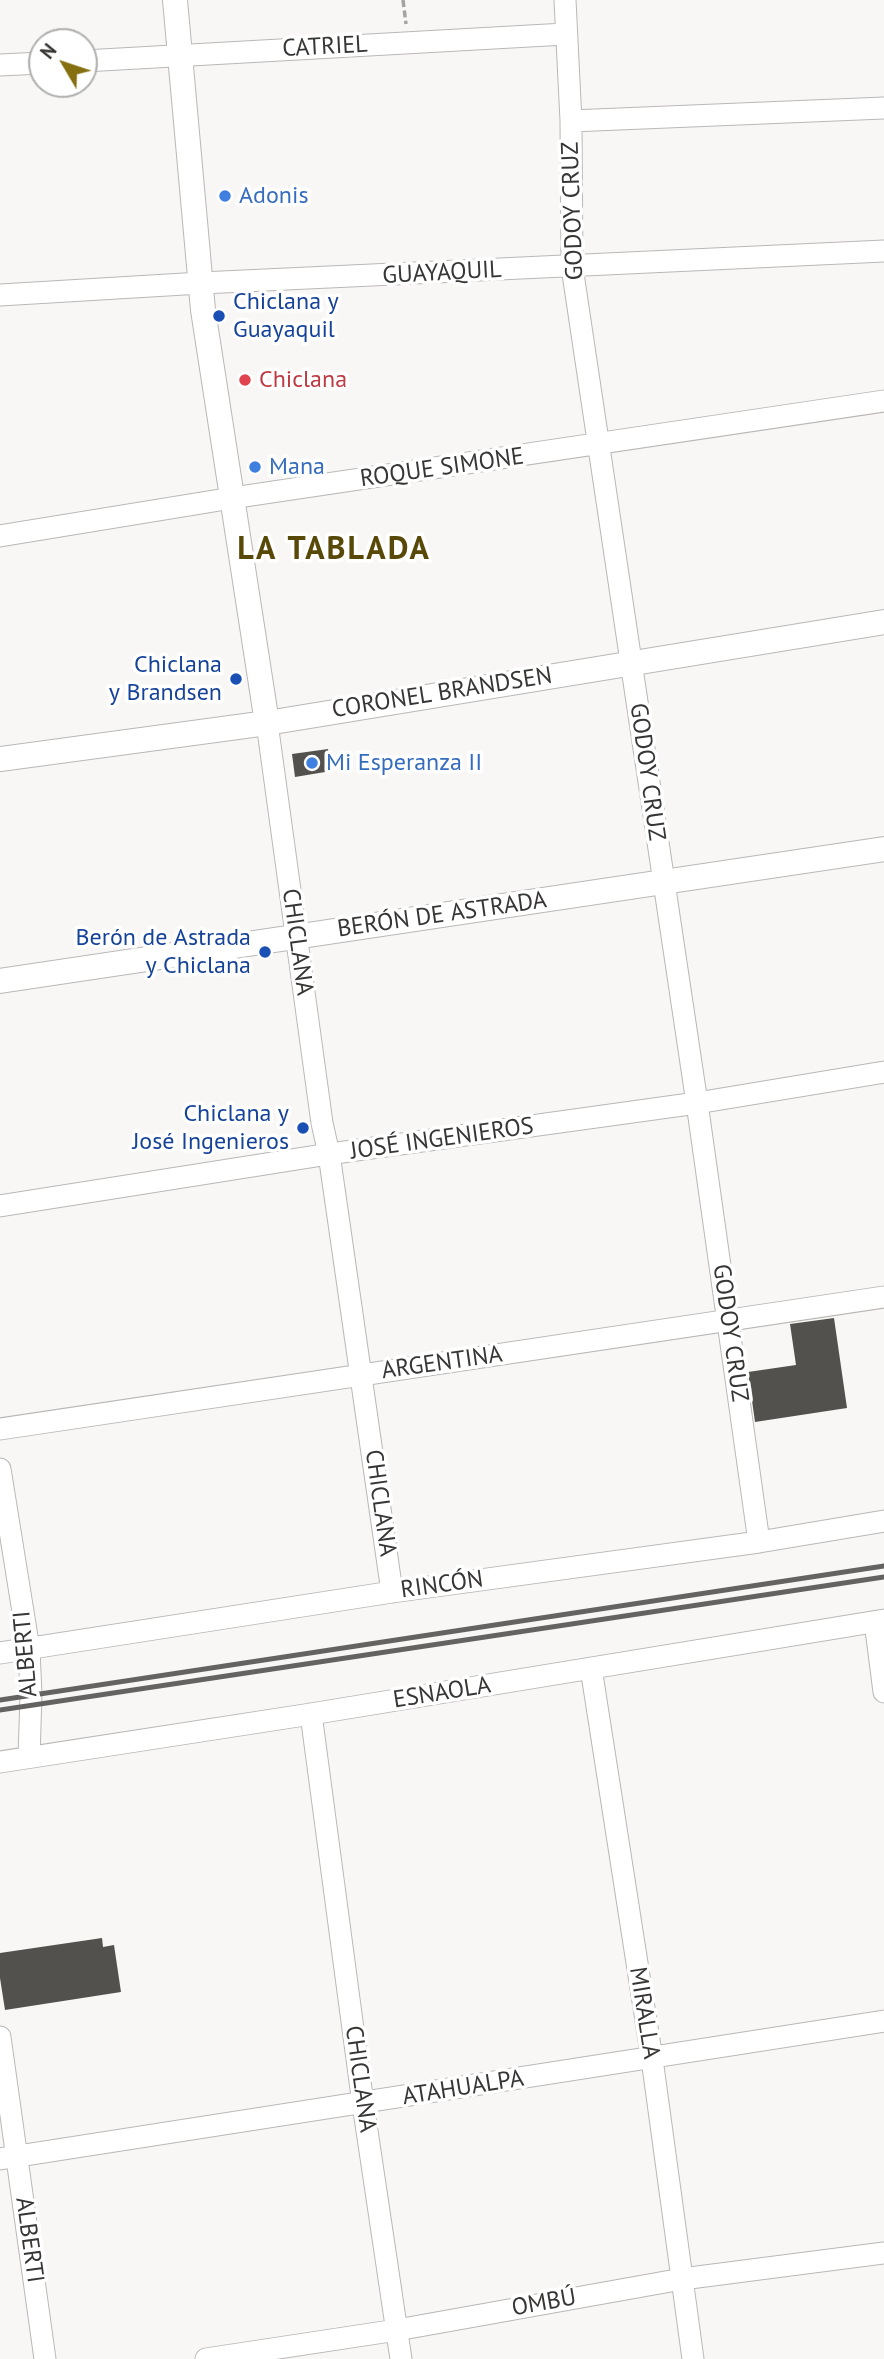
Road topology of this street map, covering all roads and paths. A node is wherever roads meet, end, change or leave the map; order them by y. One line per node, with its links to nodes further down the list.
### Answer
1 (175, 0): 6 (street, CHICLANA)
2 (403, 0): 4 (path)
3 (565, 0): 5 (street, GODOY CRUZ)
4 (406, 24)
5 (565, 34): 6 (street, CATRIEL); 11 (street, GODOY CRUZ)
6 (181, 55): 7 (street, CATRIEL); 14 (street, CHICLANA)
7 (98, 60)
8 (28, 64): 9 (street)
9 (0, 65)
10 (884, 108): 11 (street)
11 (571, 121): 13 (street, GODOY CRUZ)
12 (884, 251): 13 (street, GUAYAQUIL)
13 (572, 267): 14 (street, GUAYAQUIL); 17 (street, GODOY CRUZ)
14 (201, 283): 15 (street, GUAYAQUIL); 18 (street, CHICLANA)
15 (0, 295)
16 (884, 401): 17 (street, ROQUE SIMONE)
17 (600, 445): 18 (street, ROQUE SIMONE); 21 (street, GODOY CRUZ)
18 (232, 498): 19 (street, ROQUE SIMONE); 22 (street, CHICLANA)
19 (0, 536)
20 (884, 622): 21 (street, CORONEL BRANDSEN)
21 (631, 663): 22 (street, CORONEL BRANDSEN); 25 (street, GODOY CRUZ)
22 (267, 723): 23 (street, CORONEL BRANDSEN); 26 (street, CHICLANA)
23 (0, 759)
24 (884, 849): 25 (street, BERÓN DE ASTRADA)
25 (663, 883): 26 (street, BERÓN DE ASTRADA); 29 (street, GODOY CRUZ)
26 (296, 937): 27 (street, BERÓN DE ASTRADA); 30 (street, CHICLANA)
27 (0, 981)
28 (884, 1072): 29 (street, JOSÉ INGENIEROS)
29 (697, 1103): 30 (street, JOSÉ INGENIEROS); 33 (street, GODOY CRUZ)
30 (329, 1154): 31 (street, JOSÉ INGENIEROS); 34 (street, CHICLANA)
31 (0, 1206)
32 (884, 1297): 33 (street, ARGENTINA)
33 (729, 1321): 34 (street, ARGENTINA); 38 (street, GODOY CRUZ)
34 (361, 1374): 35 (street, ARGENTINA); 39 (street, CHICLANA)
35 (0, 1429)
36 (0, 1469): 41 (street, ALBERTI)
37 (884, 1521): 38 (street, RINCÓN)
38 (759, 1542): 39 (street, RINCÓN)
39 (392, 1592): 41 (street, RINCÓN)
40 (879, 1621): 43 (street, ESNAOLA); 44 (street)
41 (29, 1649): 42 (street, RINCÓN); 46 (street, ALBERTI)
42 (0, 1653)
43 (591, 1668): 45 (street, ESNAOLA); 50 (street, MIRALLA)
44 (884, 1692)
45 (311, 1714): 46 (street, ESNAOLA); 51 (street, CHICLANA)
46 (29, 1757): 47 (street, ESNAOLA)
47 (0, 1762)
48 (884, 2021): 50 (street, ATAHUALPA)
49 (0, 2037): 52 (street, ALBERTI)
50 (652, 2059): 51 (street, ATAHUALPA); 54 (street, MIRALLA)
51 (363, 2104): 52 (street, ATAHUALPA); 55 (street, CHICLANA)
52 (9, 2158): 56 (street, ALBERTI)
53 (884, 2253): 54 (street, OMBÚ)
54 (682, 2279): 55 (street, OMBÚ); 59 (street, MIRALLA)
55 (397, 2330): 57 (street, OMBÚ); 58 (street, CHICLANA)
56 (45, 2359)
57 (206, 2359)
58 (401, 2359)
59 (693, 2359)

